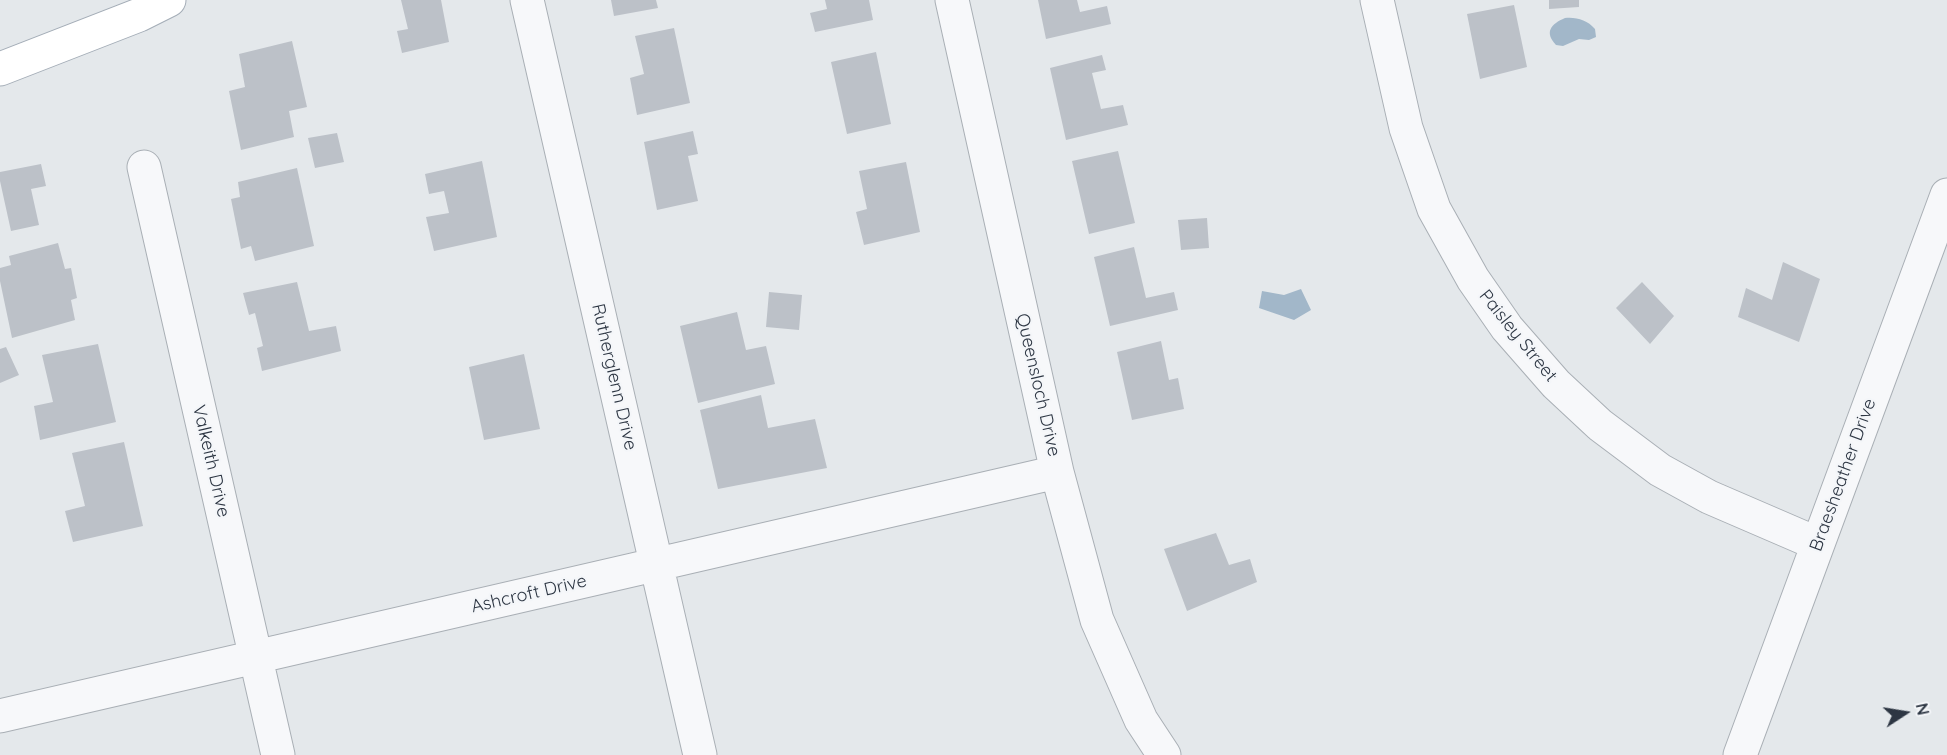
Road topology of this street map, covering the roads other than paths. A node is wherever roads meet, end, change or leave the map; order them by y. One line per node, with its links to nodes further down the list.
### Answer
1 (169, 0): 5 (main road)
2 (527, 0): 10 (street, Rutherglenn Drive)
3 (952, 0): 8 (street, Queensloch Drive)
4 (1377, 0): 9 (street, Paisley Street)
5 (0, 69)
6 (144, 167): 11 (street, Valkeith Drive)
7 (1947, 195): 9 (street, Braesheather Drive)
8 (1057, 472): 10 (street, Ashcroft Drive); 15 (street, Queensloch Drive)
9 (1818, 544): 16 (street, Braesheather Drive)
10 (657, 564): 11 (street, Ashcroft Drive); 14 (street, Rutherglenn Drive)
11 (256, 657): 12 (street, Ashcroft Drive); 13 (street, Valkeith Drive)
12 (0, 716)
13 (278, 755)
14 (700, 755)
15 (1164, 755)
16 (1740, 755)

